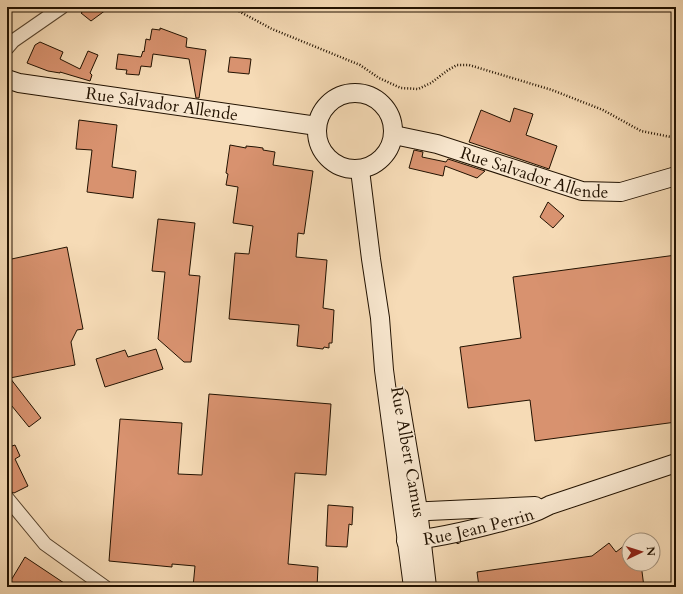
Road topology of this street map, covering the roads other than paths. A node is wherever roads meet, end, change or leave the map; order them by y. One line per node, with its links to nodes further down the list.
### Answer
1 (62, 7): 2 (street)
2 (7, 48)
3 (7, 79): 4 (street, Rue Salvador Allende)
4 (317, 126): 5 (street); 6 (street)
5 (394, 135): 6 (street); 7 (street, Rue Salvador Allende)
6 (360, 170): 11 (street, Rue Albert Camus)
7 (676, 176)
8 (676, 463): 10 (street, Rue Jean Perrin)
9 (7, 498): 13 (street)
10 (550, 505): 11 (street, Rue Jean Perrin); 12 (street, Rue Jean Perrin)
11 (410, 511): 12 (street, Rue Albert Camus)
12 (414, 540): 14 (street, Rue Albert Camus); 15 (street, Rue Albert Camus)
13 (105, 587)
14 (413, 587)
15 (427, 587)

